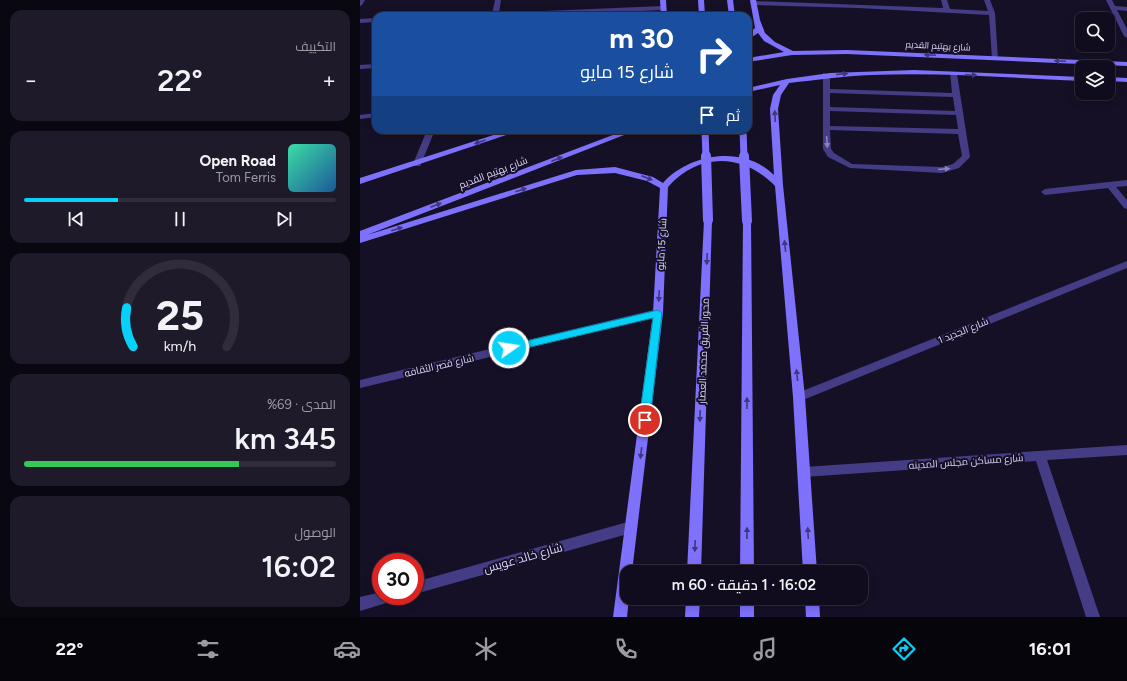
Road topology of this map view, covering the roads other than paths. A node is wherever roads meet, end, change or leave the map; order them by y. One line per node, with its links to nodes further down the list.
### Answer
1 (362, 0): 12 (street)
2 (498, 0): 18 (street)
3 (663, 0): 13 (main road)
4 (701, 0): 21 (main road)
5 (730, 0): 22 (main road)
6 (898, 0): 14 (street)
7 (944, 0): 17 (street)
8 (987, 0): 23 (street)
9 (1109, 0): 15 (street)
10 (753, 1): 11 (street); 27 (main road)
11 (858, 3): 14 (street)
12 (360, 4)
13 (663, 8): 19 (street); 20 (main road)
14 (899, 8): 17 (street)
15 (1113, 8): 16 (street); 26 (street)
16 (1127, 9)
17 (947, 11): 23 (street)
18 (496, 12)
19 (567, 12)
20 (664, 12)
21 (702, 12)
22 (732, 12)
23 (992, 13): 32 (street)
24 (372, 20): 25 (street)
25 (360, 21)
26 (1124, 25): 29 (street)
27 (758, 29): 28 (main road); 30 (main road)
28 (752, 34)
29 (1127, 36)
30 (792, 53): 31 (main road, شارع بهتيم القديم); 32 (main road, شارع بهتيم القديم, one-way to 30)
31 (752, 59)
32 (996, 59): 33 (main road, شارع بهتيم القديم, one-way to 32)
33 (1127, 64)
34 (372, 66): 35 (street)
35 (360, 67)
36 (953, 74): 37 (main road, one-way to 36); 38 (main road, one-way to 38); 44 (street)
37 (826, 75): 41 (main road); 43 (street)
38 (1075, 78)
39 (1115, 80): 40 (main road)
40 (1127, 80)
41 (787, 81): 42 (main road); 59 (main road, one-way to 41)
42 (752, 89)
43 (826, 91): 44 (street); 45 (street)
44 (956, 95): 46 (street)
45 (826, 109): 46 (street); 49 (street)
46 (959, 113): 50 (street)
47 (372, 116): 48 (street)
48 (360, 117)
49 (826, 128): 50 (street); 50 (street, one-way to 50)
50 (962, 132)
51 (429, 134): 56 (street)
52 (505, 134): 56 (main road, one-way to 56)
53 (622, 134): 64 (main road, شارع بهتيم القديم, one-way to 53)
54 (705, 134): 74 (main road, محور الفريق محمد العصار, one-way to 74, bridge)
55 (743, 134): 75 (main road, one-way to 55, bridge)
56 (417, 164): 57 (main road)
57 (360, 181)
58 (1127, 183): 60 (street)
59 (778, 185): 61 (main road); 69 (main road, one-way to 59)
60 (1110, 185): 62 (street); 63 (street)
61 (664, 187): 65 (main road, one-way to 61); 67 (main road, شارع 15 مايو, one-way to 67)
62 (1045, 192)
63 (1127, 206)
64 (360, 234)
65 (360, 240)
66 (1127, 264): 69 (street, شارع الجديد 1)
67 (658, 313): 68 (street, شارع قصر الثقافه); 73 (main road, شارع 15 مايو, one-way to 73)
68 (360, 384)
69 (799, 397): 72 (main road)
70 (1127, 450): 71 (street, شارع مساكن مجلس المدينه)
71 (1040, 456): 72 (street, شارع مساكن مجلس المدينه); 87 (street)
72 (804, 472): 76 (main road, one-way to 72)
73 (631, 527): 77 (street, شارع خالد عويس); 83 (main road, شارع 15 مايو)
74 (694, 565)
75 (747, 565)
76 (810, 565)
77 (424, 585)
78 (372, 601): 79 (street)
79 (360, 604)
80 (693, 605): 84 (main road)
81 (747, 605): 85 (main road)
82 (812, 605): 86 (main road)
83 (620, 617)
84 (692, 617)
85 (747, 617)
86 (813, 617)
87 (1093, 617)

